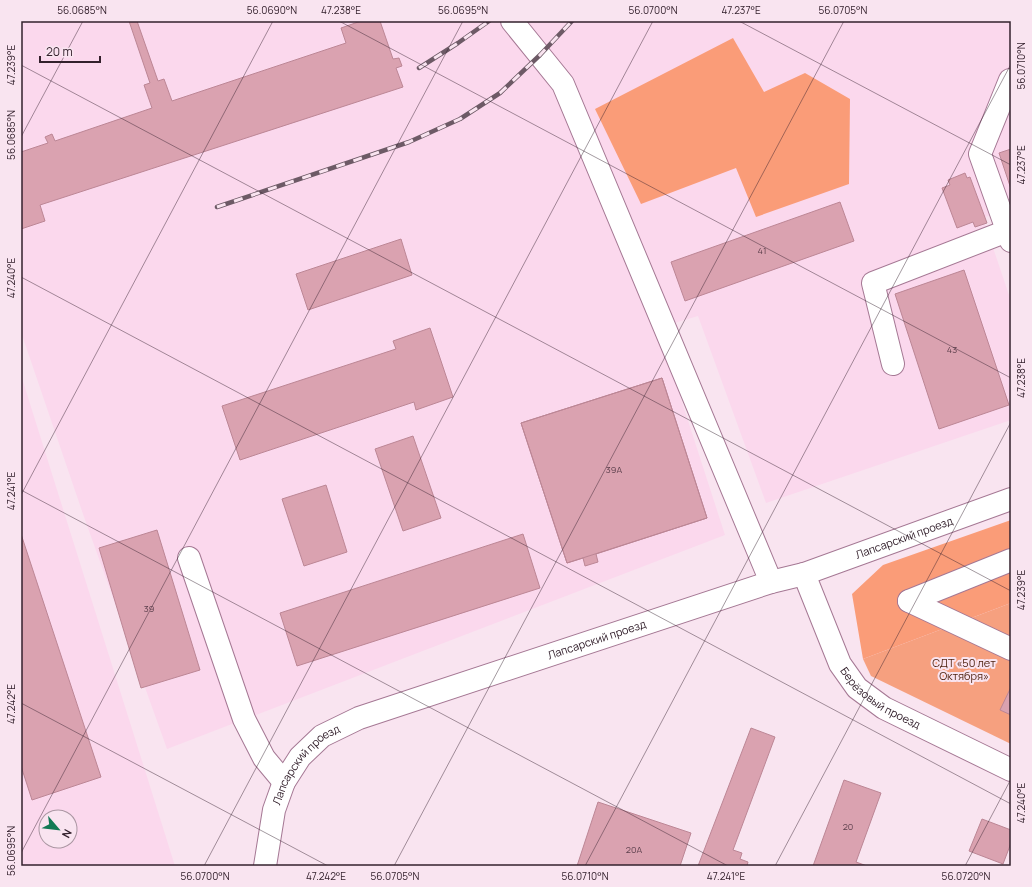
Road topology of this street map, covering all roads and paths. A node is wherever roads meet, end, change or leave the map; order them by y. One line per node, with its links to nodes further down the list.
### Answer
1 (512, 21): 9 (street)
2 (1010, 80): 3 (street)
3 (1009, 236): 4 (street)
4 (893, 364)
5 (1011, 498): 8 (street, Лапсарский проезд)
6 (188, 558): 12 (street)
7 (1011, 560): 10 (street)
8 (804, 574): 9 (street, Лапсарский проезд); 11 (street, Берёзовый проезд)
9 (771, 582): 12 (street, Лапсарский проезд)
10 (1011, 649)
11 (1011, 770)
12 (284, 782): 13 (street, Лапсарский проезд)
13 (265, 866)

